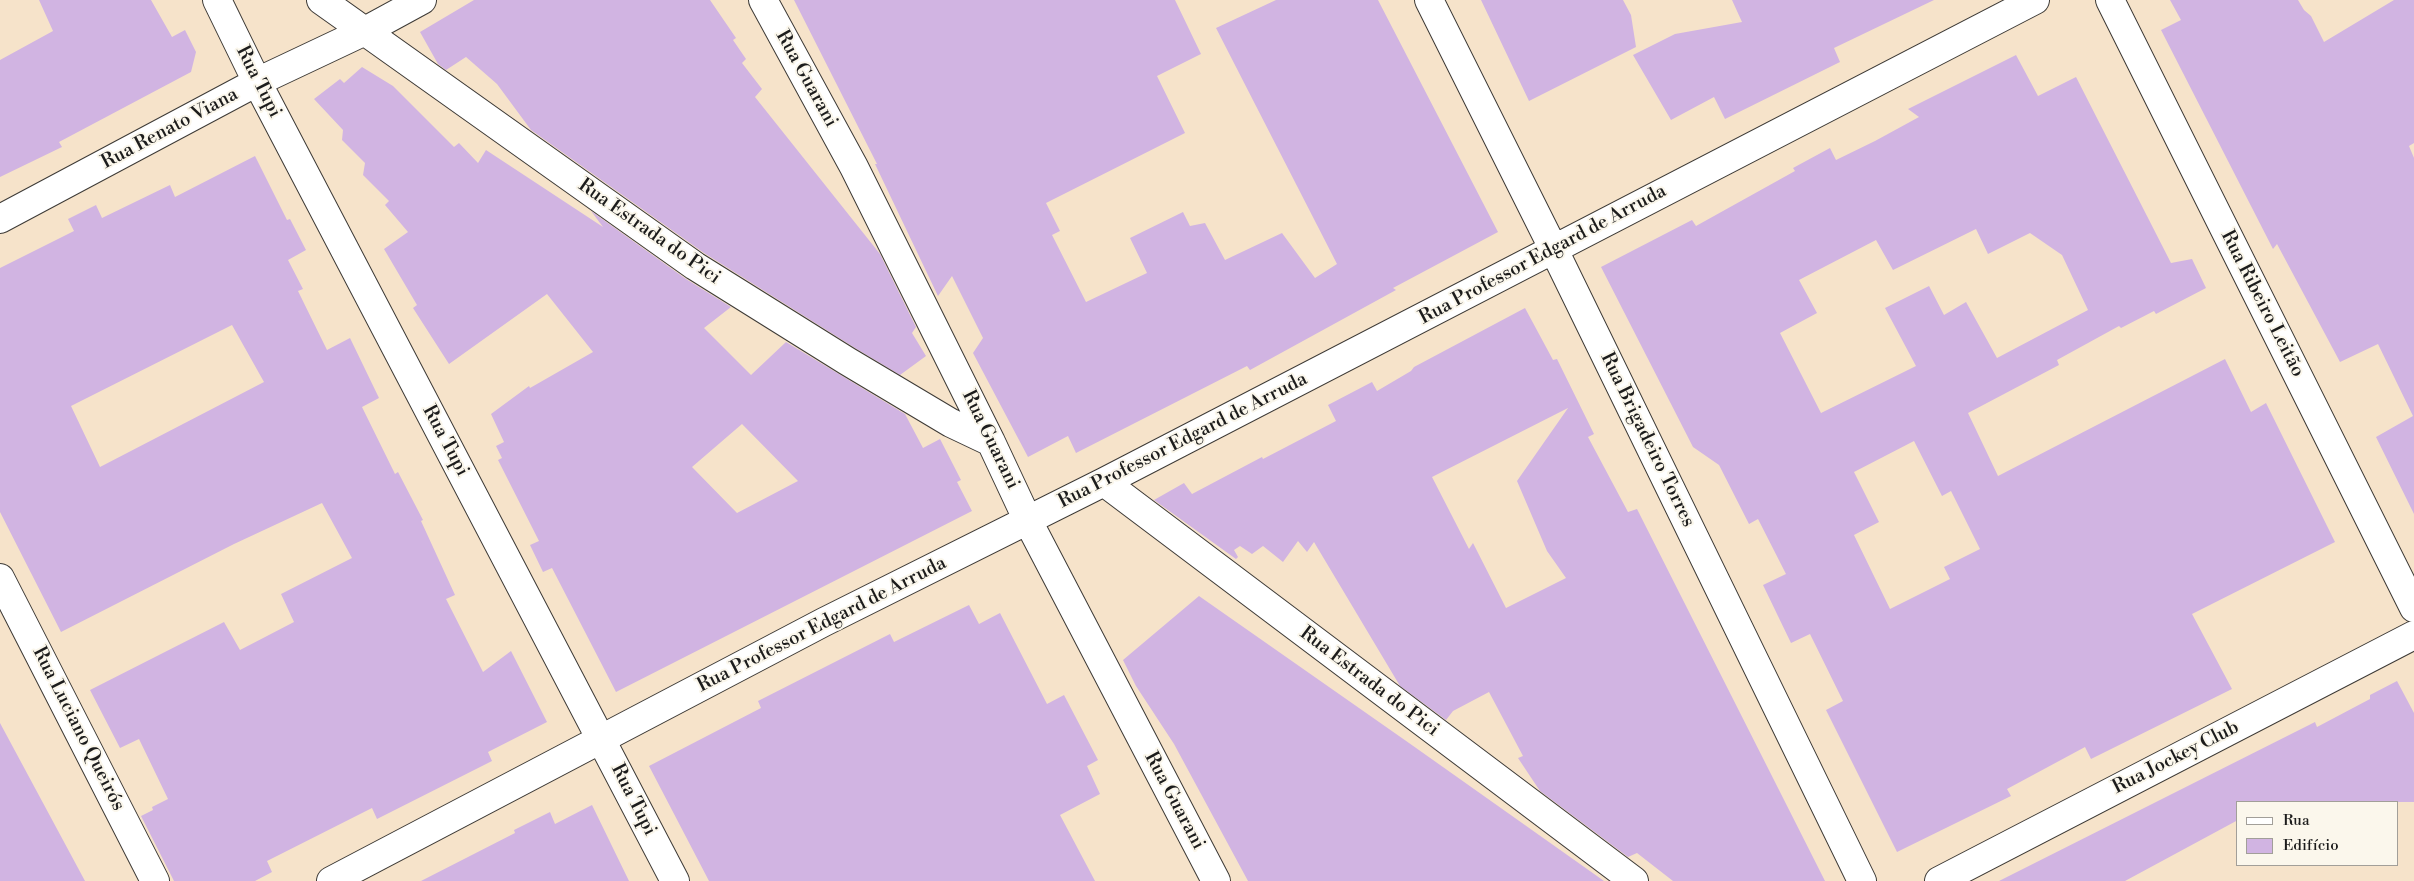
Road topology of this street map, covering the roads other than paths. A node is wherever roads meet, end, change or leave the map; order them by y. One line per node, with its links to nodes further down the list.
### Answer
1 (218, 0): 9 (street, Rua Tupi)
2 (321, 0): 8 (street, Rua Estrada do Pici)
3 (422, 0): 8 (street, Rua Renato Viana)
4 (763, 0): 12 (street, Rua Guarani)
5 (1429, 0): 11 (street, Rua Brigadeiro Torres)
6 (2034, 0): 11 (street, Rua Professor Edgard de Arruda)
7 (2110, 0): 16 (street, Rua Ribeiro Leitão)
8 (365, 31): 9 (street, Rua Renato Viana); 12 (street, Rua Estrada do Pici)
9 (257, 82): 10 (street, Rua Renato Viana); 18 (street, Rua Tupi)
10 (0, 219)
11 (1554, 250): 13 (street, Rua Professor Edgard de Arruda); 24 (street, Rua Brigadeiro Torres)
12 (991, 442): 14 (street, Rua Guarani)
13 (1104, 482): 14 (street, Rua Professor Edgard de Arruda); 23 (street, Rua Estrada do Pici)
14 (1028, 521): 18 (street, Rua Professor Edgard de Arruda); 22 (street, Rua Guarani)
15 (0, 578): 19 (street, Rua Luciano Queirós)
16 (2414, 608)
17 (2414, 635): 25 (street, Rua Jockey Club)
18 (602, 740): 20 (street, Rua Professor Edgard de Arruda); 21 (street, Rua Tupi)
19 (155, 881)
20 (331, 881)
21 (675, 881)
22 (1216, 881)
23 (1634, 881)
24 (1862, 881)
25 (1939, 881)

